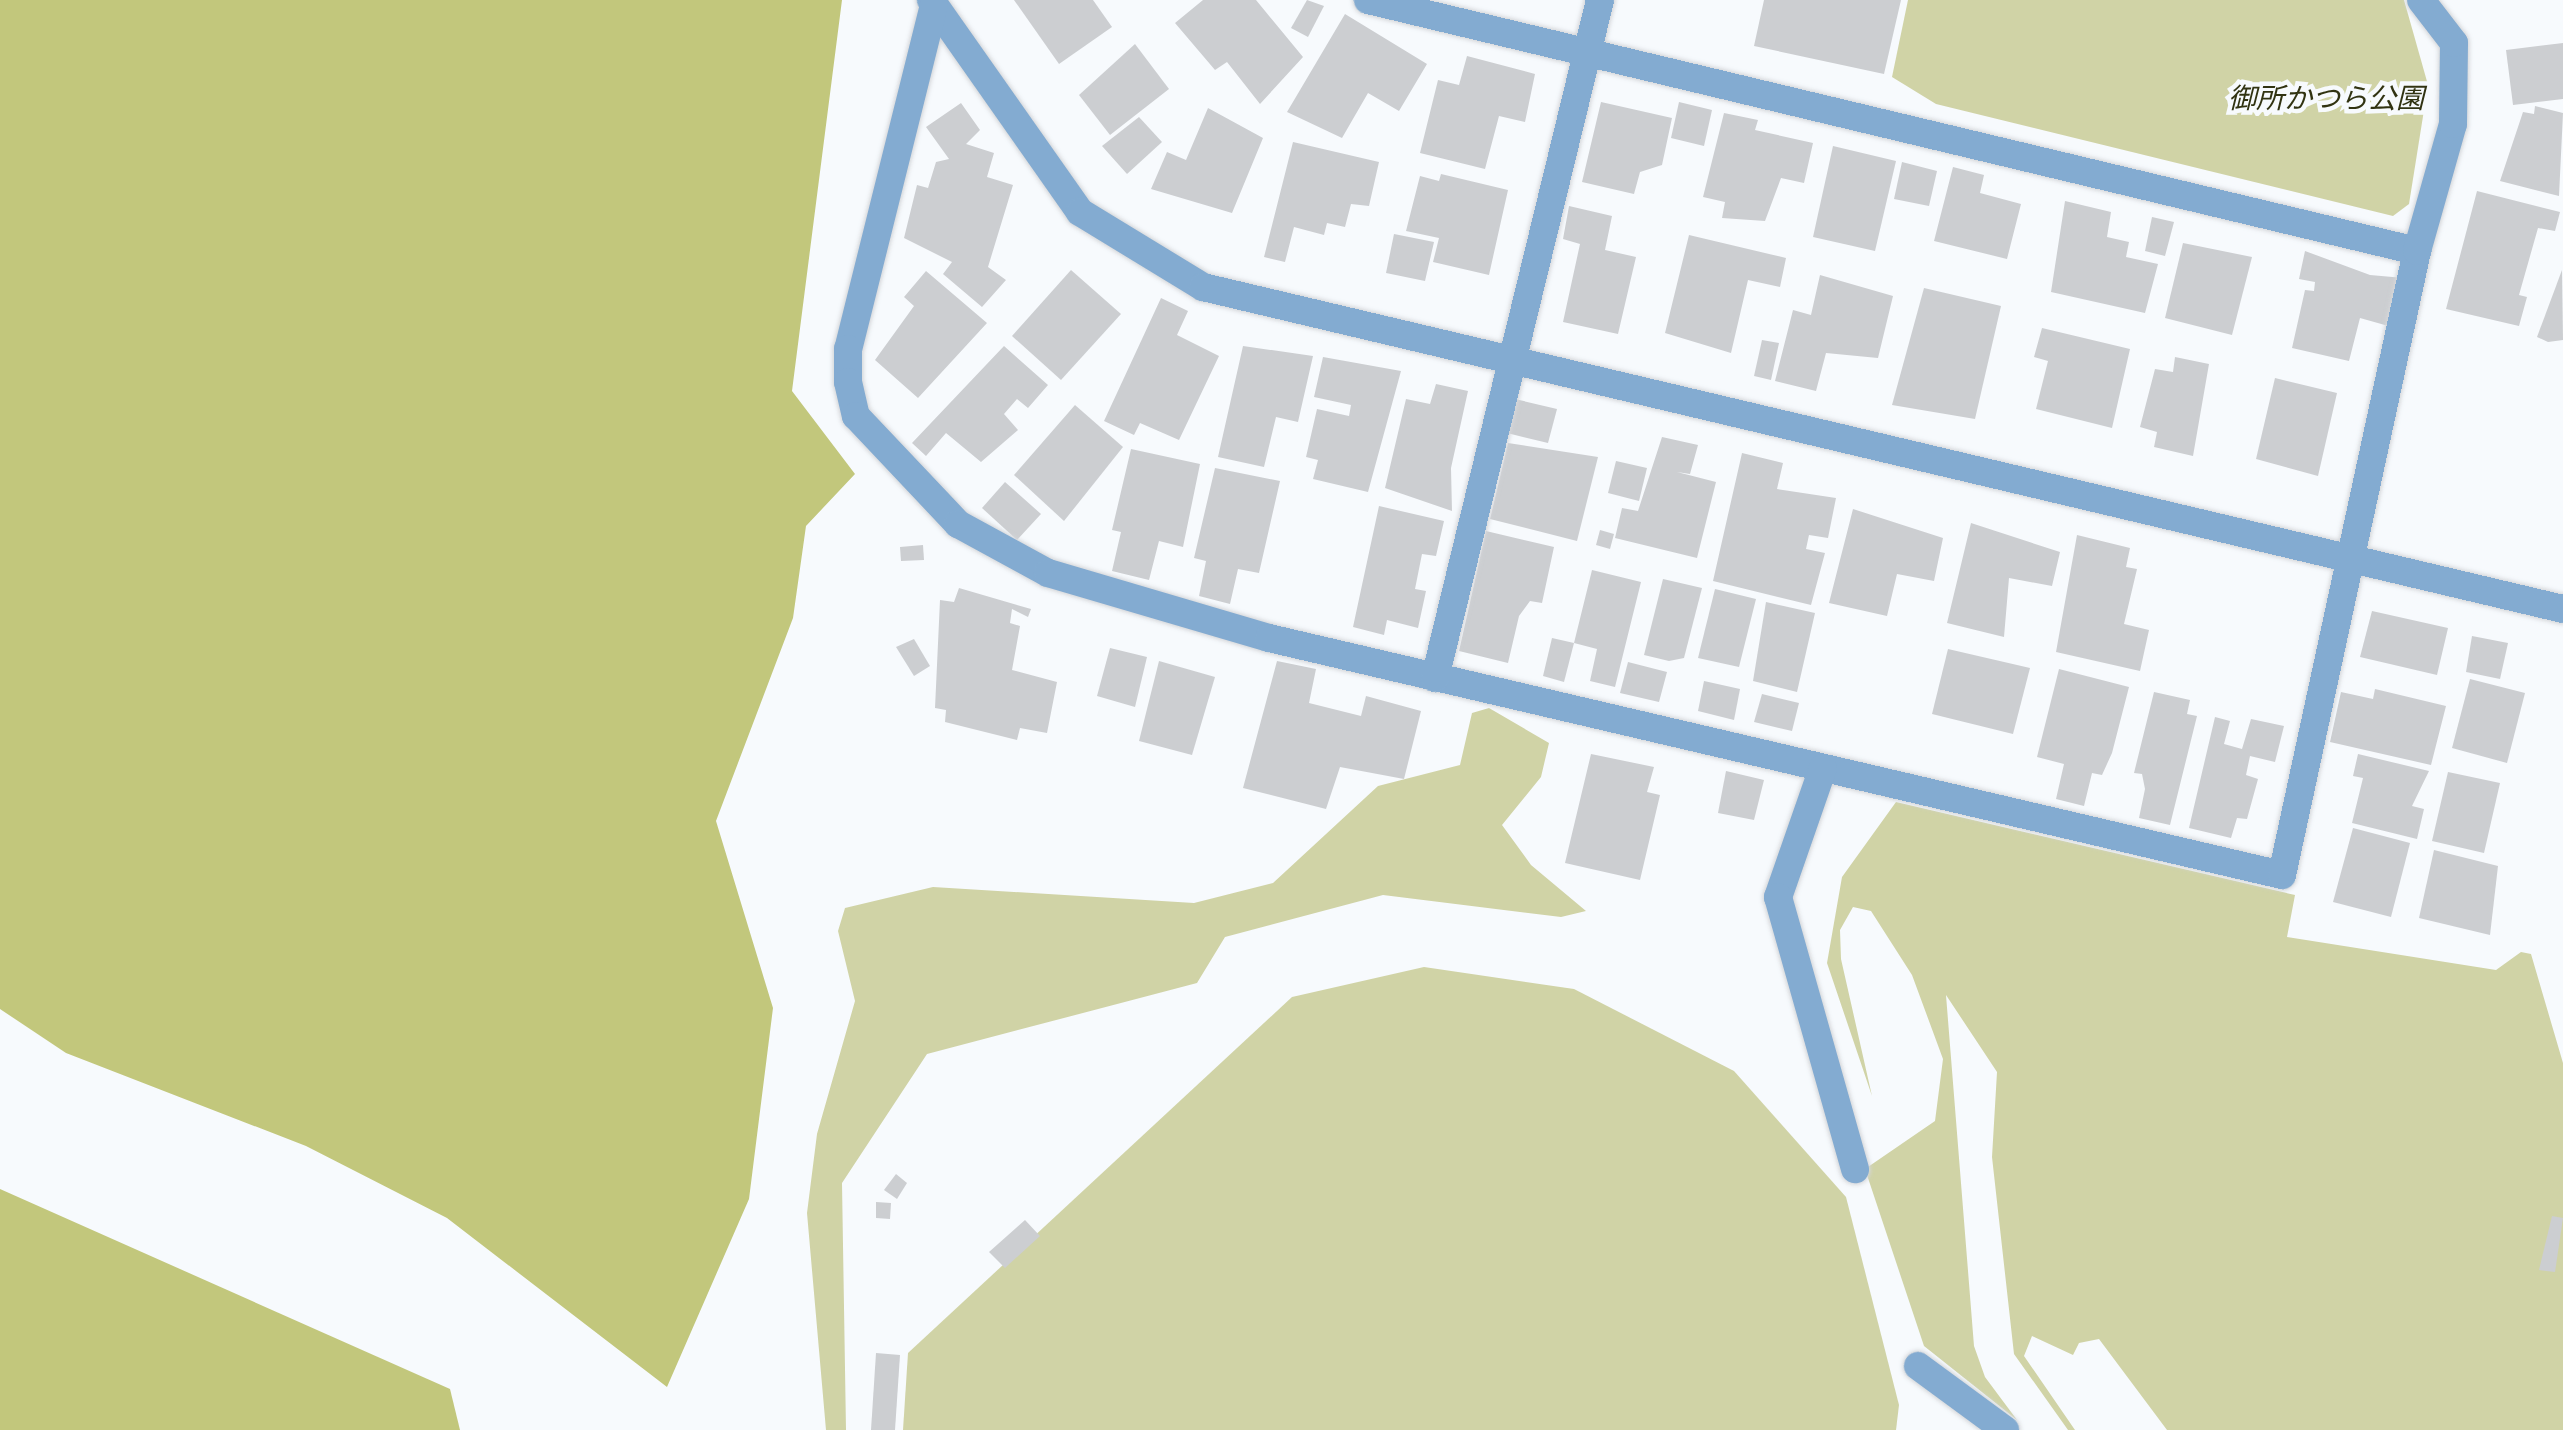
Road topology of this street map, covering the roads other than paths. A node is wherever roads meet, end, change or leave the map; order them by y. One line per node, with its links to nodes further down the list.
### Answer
1 (1368, 0): 5 (street)
2 (1600, 0): 5 (street)
3 (2420, 0): 6 (street)
4 (933, 2): 7 (street); 10 (street)
5 (1587, 51): 6 (street); 7 (street)
6 (2417, 251): 8 (street)
7 (1508, 364): 8 (street); 10 (street)
8 (2348, 556): 9 (street); 11 (street)
9 (2563, 609)
10 (1435, 678): 11 (street)
11 (1823, 768): 12 (street)
12 (1855, 1169)
13 (1918, 1366): 14 (street)
14 (2005, 1430)

